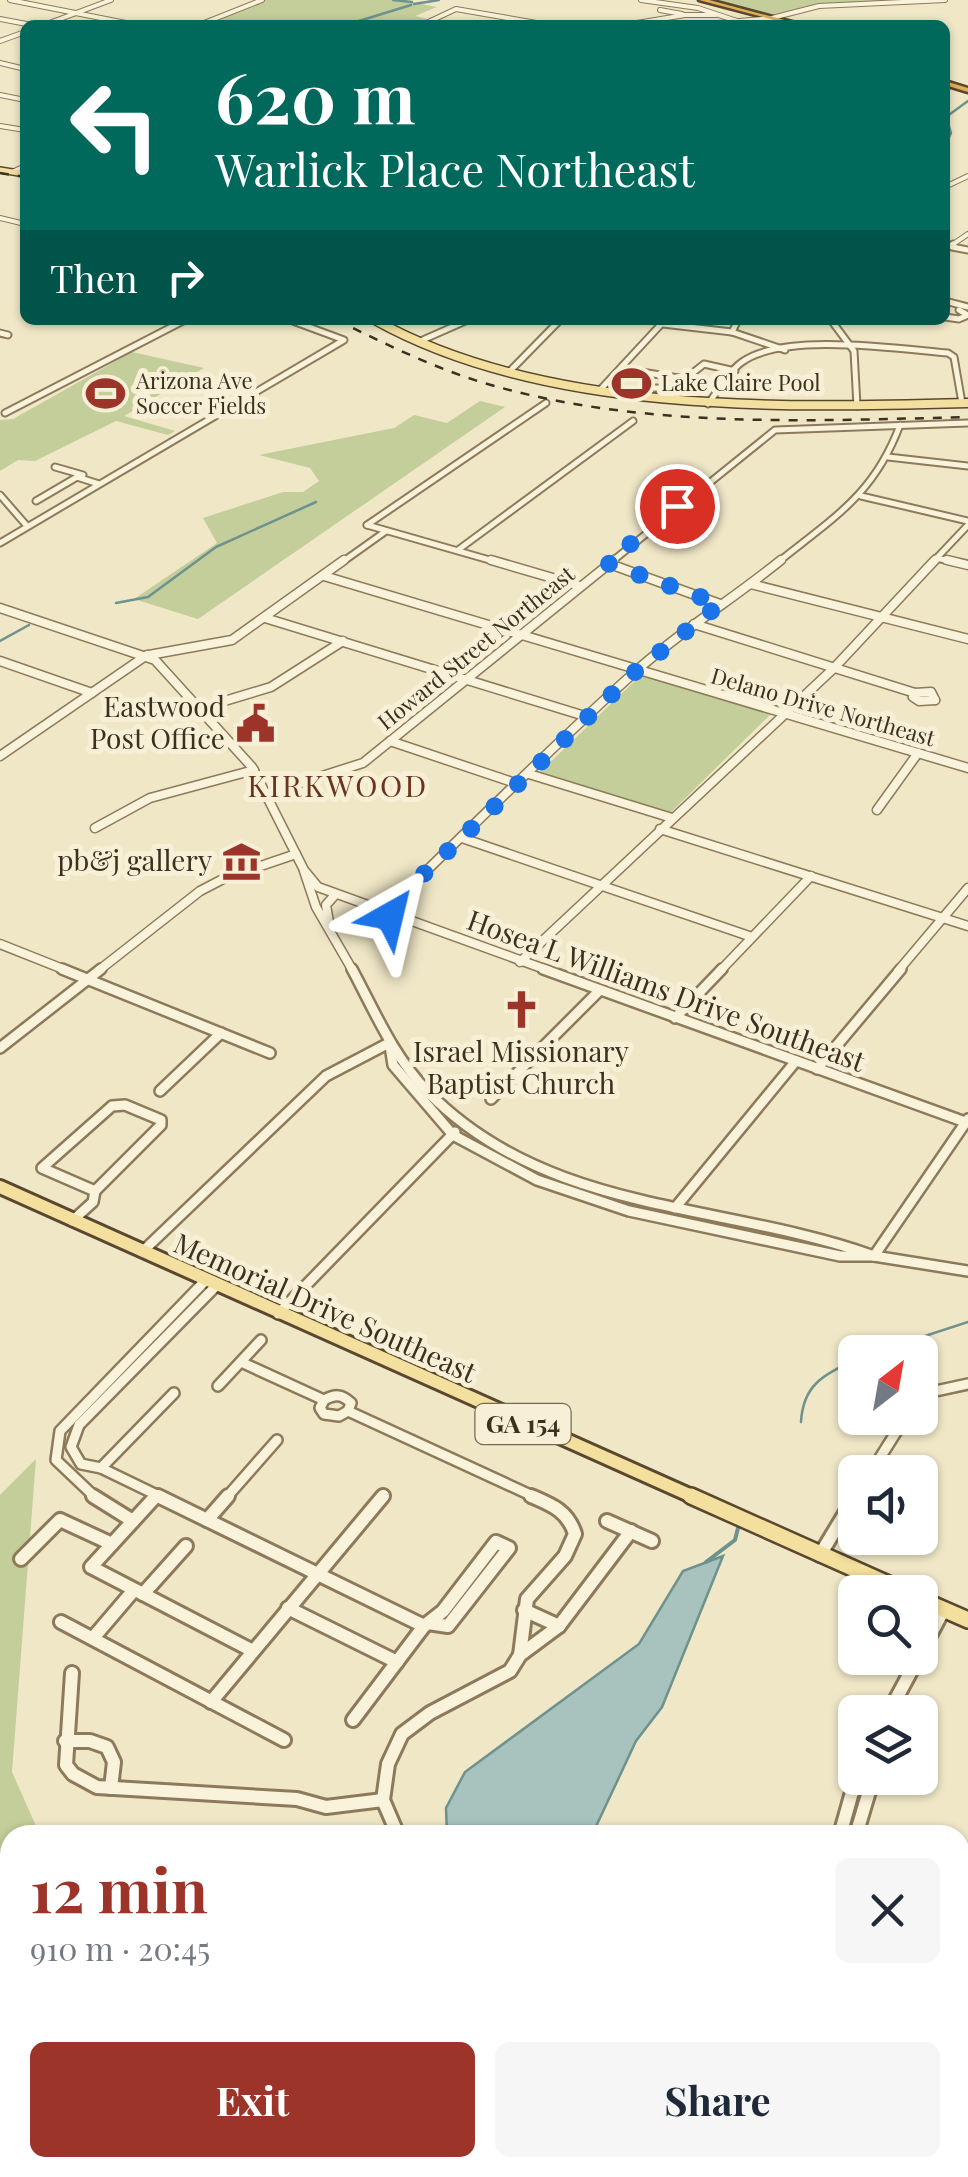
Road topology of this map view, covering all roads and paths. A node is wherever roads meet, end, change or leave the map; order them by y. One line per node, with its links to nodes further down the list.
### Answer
1 (10, 0): 8 (street)
2 (111, 0): 8 (street)
3 (262, 0): 15 (street)
4 (641, 0): 10 (street)
5 (702, 0): 12 (highway)
6 (946, 0): 12 (street)
7 (660, 10): 9 (street)
8 (76, 13): 13 (street); 14 (street)
9 (685, 14): 10 (street); 18 (street)
10 (724, 14): 11 (street)
11 (736, 18): 12 (street); 19 (street); 20 (street)
12 (772, 18): 21 (highway)
13 (57, 20)
14 (111, 20)
15 (212, 20)
16 (433, 20): 17 (street)
17 (516, 20)
18 (672, 20)
19 (724, 20)
20 (740, 20)
21 (780, 20)
22 (20, 168): 24 (street)
23 (0, 170): 24 (main road)
24 (12, 172): 25 (main road)
25 (20, 173)
26 (964, 308): 27 (street)
27 (950, 316)
28 (175, 325): 52 (street)
29 (309, 325): 62 (street)
30 (385, 325): 39 (main road)
31 (457, 325): 39 (street)
32 (555, 325): 44 (street)
33 (660, 325): 38 (street)
34 (684, 325): 37 (street)
35 (736, 325): 37 (street)
36 (835, 325): 40 (street)
37 (732, 332): 41 (street)
38 (649, 333): 42 (street)
39 (418, 342): 44 (main road)
40 (850, 346): 41 (street); 49 (street); 51 (street)
41 (786, 350): 43 (street)
42 (623, 369): 45 (street); 47 (street)
43 (735, 371): 45 (street); 50 (street)
44 (510, 372): 47 (main road)
45 (685, 379): 46 (street)
46 (655, 388)
47 (600, 390): 50 (main road)
48 (546, 403): 68 (street)
49 (965, 403): 51 (main road)
50 (708, 404): 51 (main road)
51 (857, 406)
52 (6, 413)
53 (633, 421): 70 (street)
54 (968, 422): 55 (street)
55 (900, 425): 56 (street); 57 (street)
56 (786, 427): 72 (street, Howard Street Northeast)
57 (888, 456): 58 (street); 64 (street)
58 (968, 466)
59 (55, 467): 61 (street)
60 (97, 467): 61 (street)
61 (81, 476): 62 (street); 65 (street)
62 (99, 484): 67 (street)
63 (0, 495): 67 (street)
64 (862, 496): 66 (street); 75 (street)
65 (36, 501)
66 (968, 522): 71 (street)
67 (27, 526): 69 (street)
68 (386, 531): 70 (street); 74 (street)
69 (0, 543)
70 (458, 550): 76 (street)
71 (936, 558): 73 (street); 79 (street)
72 (607, 563): 76 (street, Howard Street Northeast); 77 (street)
73 (968, 565)
74 (324, 576): 80 (street); 82 (street, Delano Drive Northeast)
75 (751, 584): 77 (street); 79 (street)
76 (580, 586): 82 (street, Howard Street Northeast)
77 (720, 604): 81 (street)
78 (0, 608): 85 (street, Hosea L Williams Drive Southeast)
79 (881, 617): 83 (street); 87 (street)
80 (265, 618): 84 (street); 85 (street)
81 (694, 624): 87 (street); 88 (street)
82 (521, 635): 88 (street, Delano Drive Northeast); 89 (street, Howard Street Northeast)
83 (968, 639)
84 (344, 642): 89 (street); 92 (street)
85 (146, 656): 90 (street); 92 (street, Hosea L Williams Drive Southeast)
86 (0, 661): 90 (street)
87 (834, 668): 91 (street); 93 (street)
88 (638, 670): 93 (street, Delano Drive Northeast); 94 (street)
89 (465, 679): 94 (street); 95 (street, Howard Street Northeast)
90 (92, 692): 97 (street)
91 (916, 693)
92 (198, 709): 99 (street, Hosea L Williams Drive Southeast)
93 (783, 715): 96 (street, Delano Drive Northeast); 104 (street)
94 (588, 717): 100 (street)
95 (390, 741): 101 (street); 102 (street, Howard Street Northeast)
96 (918, 753): 98 (street, Delano Drive Northeast); 103 (street)
97 (0, 756)
98 (968, 768)
99 (254, 770): 102 (street, Hosea L Williams Drive Southeast); 105 (street)
100 (529, 774): 101 (street); 104 (street)
101 (518, 784): 107 (street)
102 (266, 794): 108 (street, Hosea L Williams Drive Southeast)
103 (877, 810)
104 (672, 818): 106 (street)
105 (95, 828)
106 (660, 829): 110 (street); 111 (street)
107 (462, 838): 111 (street); 114 (street)
108 (296, 854): 109 (street, Hosea L Williams Drive Southeast); 121 (street)
109 (304, 870): 113 (street, Hosea L Williams Drive Southeast); 116 (street)
110 (811, 876): 115 (street); 118 (street)
111 (603, 886): 118 (street); 120 (street)
112 (968, 888): 115 (street)
113 (334, 896): 114 (street, Hosea L Williams Drive Southeast); 116 (street)
114 (383, 913): 120 (street, Hosea L Williams Drive Southeast)
115 (943, 918): 117 (street); 129 (street)
116 (329, 924): 125 (street)
117 (968, 926)
118 (752, 937): 123 (street)
119 (0, 944): 121 (street)
120 (520, 962): 122 (street, Hosea L Williams Drive Southeast)
121 (87, 980): 124 (street); 126 (street)
122 (599, 990): 123 (street, Hosea L Williams Drive Southeast); 131 (street)
123 (675, 1018): 128 (street, Hosea L Williams Drive Southeast)
124 (221, 1033): 127 (street); 130 (street)
125 (389, 1043): 133 (street); 134 (street); 139 (street)
126 (0, 1048)
127 (270, 1053)
128 (796, 1061): 129 (street, Hosea L Williams Drive Southeast); 137 (street)
129 (817, 1068): 132 (street, Hosea L Williams Drive Southeast)
130 (160, 1091)
131 (491, 1099)
132 (967, 1121): 140 (street)
133 (464, 1124): 134 (street); 137 (street)
134 (453, 1134): 140 (street); 143 (street)
135 (0, 1187): 138 (main road, Memorial Drive Southeast / GA 154)
136 (95, 1190): 136 (street); 138 (street)
137 (674, 1208): 140 (street)
138 (72, 1221): 139 (main road, Memorial Drive Southeast / GA 154)
139 (142, 1252): 142 (main road, Memorial Drive Southeast / GA 154)
140 (874, 1256): 141 (street)
141 (968, 1272)
142 (210, 1284): 143 (main road, Memorial Drive Southeast / GA 154); 151 (street); 153 (street)
143 (278, 1314): 165 (main road, Memorial Drive Southeast / GA 154)
144 (261, 1340): 145 (street)
145 (240, 1362): 147 (street); 172 (street)
146 (968, 1384): 148 (street)
147 (218, 1386)
148 (938, 1390)
149 (174, 1392): 152 (street)
150 (277, 1440): 156 (street)
151 (81, 1464): 152 (street); 153 (street)
152 (102, 1468): 155 (street)
153 (66, 1474): 157 (street)
154 (384, 1495): 167 (street)
155 (157, 1496): 156 (street); 157 (street)
156 (207, 1520): 167 (street)
157 (133, 1521): 162 (street)
158 (607, 1521): 160 (street)
159 (838, 1526): 165 (street)
160 (631, 1531): 161 (street); 178 (street)
161 (652, 1541)
162 (112, 1544): 166 (street); 169 (street)
163 (186, 1546): 169 (street)
164 (509, 1548): 177 (street)
165 (820, 1555): 168 (main road, Memorial Drive Southeast / GA 154)
166 (21, 1559)
167 (316, 1573): 171 (street); 177 (street)
168 (866, 1575)
169 (139, 1592): 179 (street); 180 (street)
170 (938, 1607): 173 (main road)
171 (288, 1608): 180 (street); 182 (street)
172 (524, 1610): 178 (street); 181 (street)
173 (944, 1610): 174 (main road); 175 (street)
174 (968, 1620)
175 (938, 1621)
176 (61, 1622): 179 (street)
177 (426, 1624): 182 (street)
178 (559, 1626): 181 (street)
179 (92, 1638): 184 (street)
180 (252, 1651): 184 (street)
181 (520, 1655): 191 (street)
182 (397, 1662): 185 (street)
183 (72, 1673): 187 (street)
184 (211, 1702): 186 (street)
185 (353, 1720)
186 (284, 1740)
187 (65, 1741): 188 (street); 188 (street)
188 (110, 1788): 191 (street)
189 (851, 1795): 193 (street)
190 (867, 1795): 194 (street)
191 (383, 1800): 192 (street)
192 (394, 1825)
193 (843, 1825)
194 (859, 1825)

